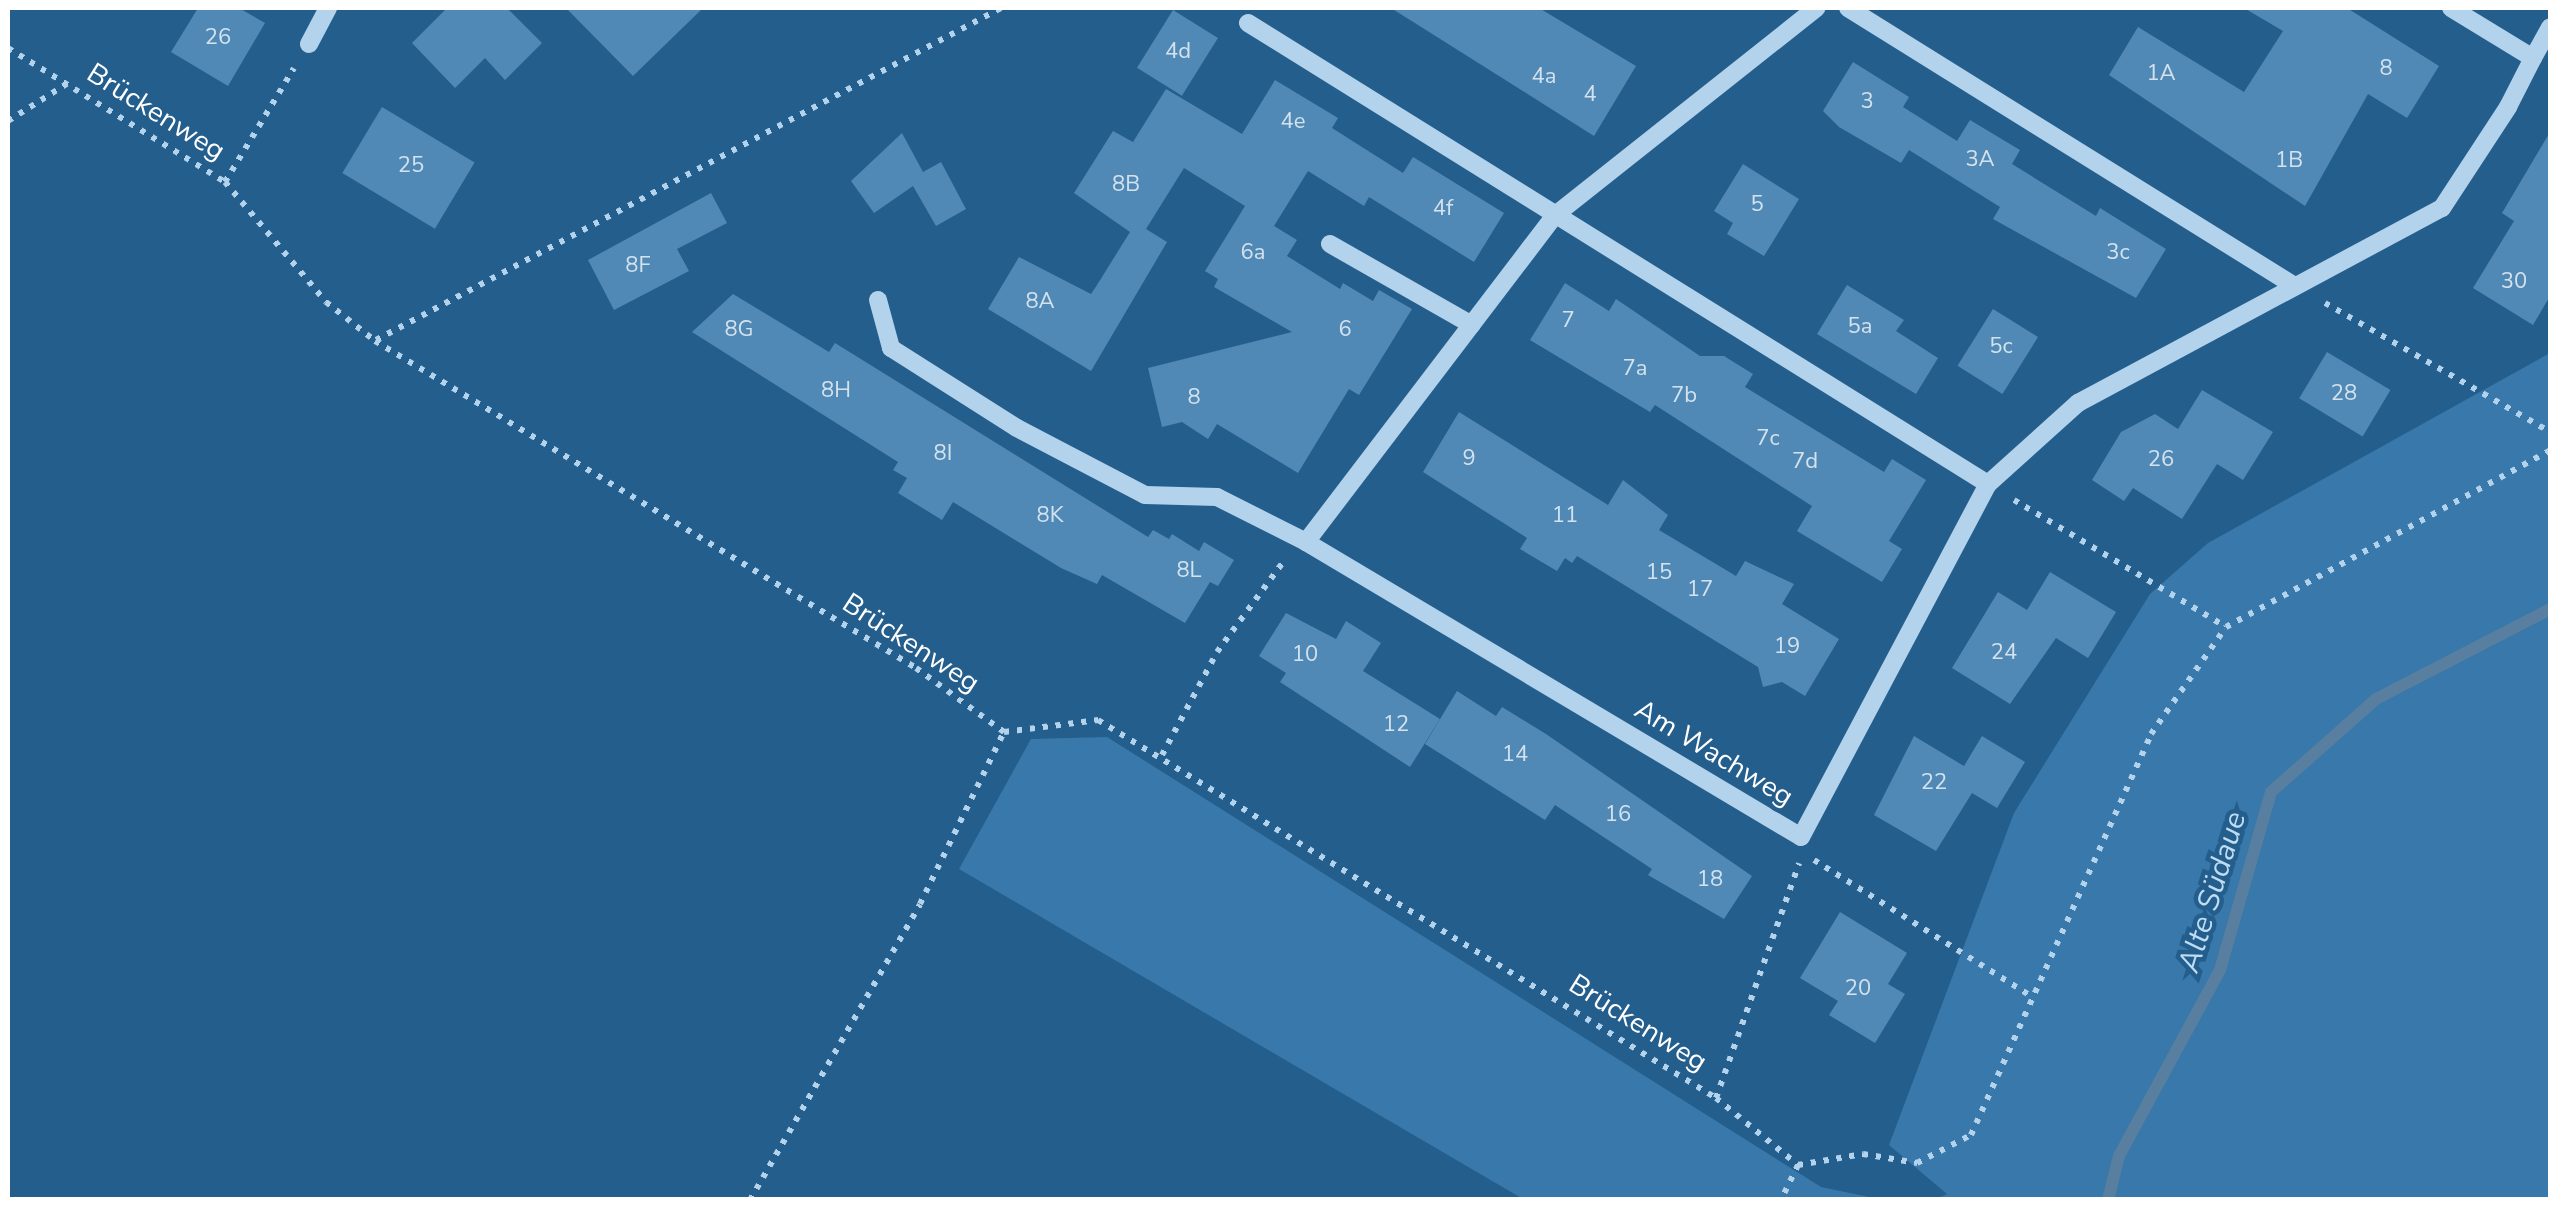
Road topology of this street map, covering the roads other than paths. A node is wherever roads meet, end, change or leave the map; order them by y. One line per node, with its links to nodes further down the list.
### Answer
1 (328, 8): 7 (street)
2 (1816, 8): 9 (street)
3 (1848, 8): 11 (street)
4 (2451, 8): 8 (street)
5 (1248, 24): 9 (street)
6 (2550, 27): 8 (street, Am Wachweg)
7 (309, 44)
8 (2533, 58): 11 (street, Am Wachweg)
9 (1554, 216): 13 (street); 14 (street)
10 (1330, 244): 13 (street)
11 (2293, 285): 14 (street, Am Wachweg)
12 (878, 300): 15 (street, Am Wachweg)
13 (1472, 325): 15 (street)
14 (1988, 484): 15 (street, Am Wachweg)
15 (1306, 542)

